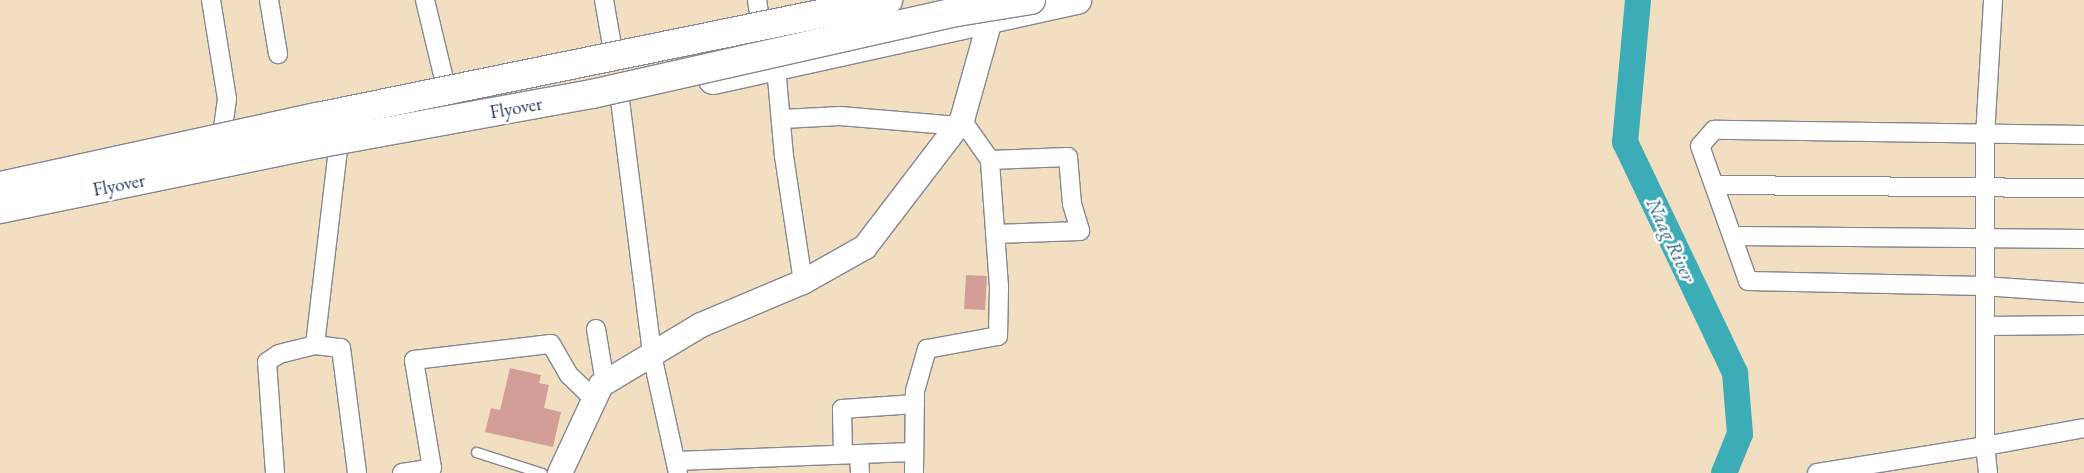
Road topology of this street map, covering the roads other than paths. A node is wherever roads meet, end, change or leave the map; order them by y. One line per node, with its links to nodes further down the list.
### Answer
1 (211, 0): 21 (street)
2 (269, 0): 14 (street)
3 (425, 0): 16 (street)
4 (604, 0): 13 (street)
5 (857, 0): 12 (highway)
6 (888, 0): 28 (highway, Flyover, bridge)
7 (1031, 0): 31 (highway, Flyover, bridge)
8 (1077, 0): 10 (highway)
9 (1993, 0): 23 (street)
10 (985, 9): 15 (highway); 19 (street)
11 (759, 10): 12 (highway); 13 (highway)
12 (788, 13): 15 (highway)
13 (613, 52): 16 (highway)
14 (278, 54)
15 (787, 64): 17 (highway); 18 (street)
16 (445, 83): 20 (highway); 21 (highway)
17 (620, 100): 20 (highway); 44 (street)
18 (783, 119): 19 (street); 37 (street)
19 (960, 123): 25 (street); 37 (street)
20 (450, 128): 24 (highway)
21 (222, 134): 26 (highway)
22 (2084, 135): 23 (street)
23 (1985, 136): 27 (street); 29 (street)
24 (338, 149): 32 (highway); 43 (street)
25 (990, 160): 33 (street); 33 (street)
26 (0, 177)
27 (1716, 185): 29 (street); 34 (street)
28 (0, 186)
29 (1985, 187): 30 (street); 35 (street)
30 (2084, 188)
31 (0, 208)
32 (0, 220)
33 (995, 234): 47 (street)
34 (1734, 236): 35 (street); 38 (street)
35 (1984, 236): 36 (street); 38 (street)
36 (2084, 239)
37 (803, 282): 44 (street)
38 (1984, 286): 39 (street); 41 (street)
39 (2084, 293)
40 (2084, 325): 41 (street)
41 (1985, 326): 49 (street)
42 (596, 329): 45 (street)
43 (315, 345): 56 (street); 57 (street)
44 (652, 355): 45 (street); 53 (street)
45 (612, 378): 46 (street)
46 (596, 401): 55 (street); 60 (street)
47 (915, 404): 51 (street); 52 (street)
48 (2084, 428): 49 (street)
49 (1985, 446): 54 (street); 64 (street)
50 (476, 452): 59 (lane)
51 (912, 452): 52 (street); 62 (street)
52 (851, 454): 53 (street); 61 (street)
53 (677, 467)
54 (1896, 467): 63 (street)
55 (433, 470): 58 (street)
56 (274, 473)
57 (357, 473)
58 (402, 473)
59 (542, 473)
60 (560, 473)
61 (860, 473)
62 (914, 473)
63 (1817, 473)
64 (1988, 473)

